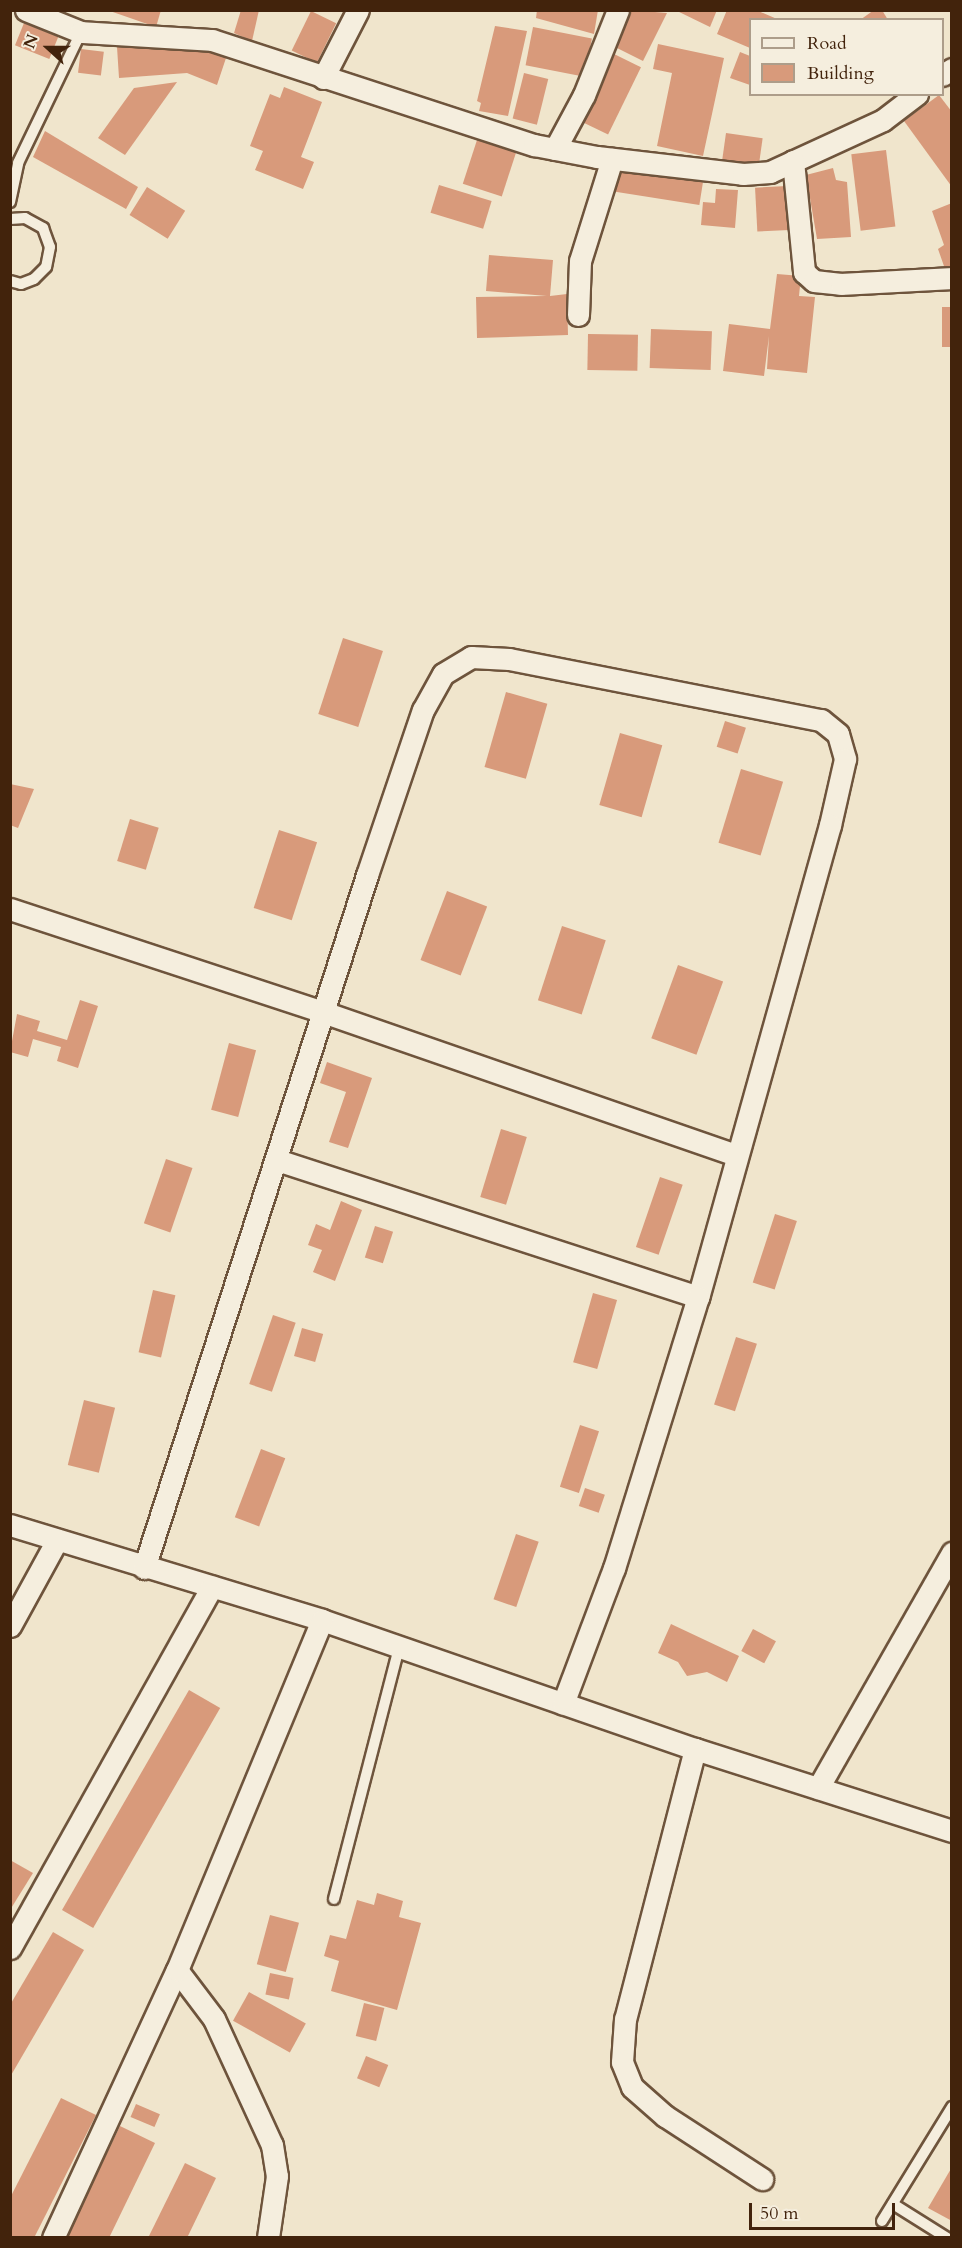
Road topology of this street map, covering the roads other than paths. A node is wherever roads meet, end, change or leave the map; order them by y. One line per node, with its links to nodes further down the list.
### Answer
1 (26, 10): 4 (street)
2 (358, 10): 5 (street)
3 (618, 10): 7 (street)
4 (81, 32): 5 (street); 10 (lane)
5 (323, 78): 7 (street)
6 (914, 96): 9 (street)
7 (555, 149): 8 (street)
8 (612, 159): 9 (street); 14 (street)
9 (793, 161): 12 (street)
10 (10, 202)
11 (10, 219): 13 (lane)
12 (951, 278)
13 (10, 281)
14 (578, 315)
15 (10, 909): 16 (street)
16 (323, 1012): 17 (street); 17 (street); 18 (street)
17 (737, 1155): 19 (street)
18 (277, 1160): 19 (street); 23 (street)
19 (698, 1297): 28 (street)
20 (10, 1526): 21 (street)
21 (57, 1540): 23 (street); 26 (street)
22 (951, 1553): 30 (street)
23 (144, 1568): 24 (street)
24 (212, 1587): 25 (street); 33 (street)
25 (322, 1620): 27 (street); 34 (street)
26 (10, 1626)
27 (399, 1647): 28 (street); 32 (lane)
28 (563, 1704): 29 (street)
29 (695, 1749): 30 (street); 37 (street)
30 (818, 1788): 31 (street)
31 (951, 1831)
32 (334, 1899)
33 (10, 1948)
34 (177, 1970): 40 (street); 41 (street)
35 (951, 2107): 36 (lane)
36 (947, 2125): 38 (lane)
37 (762, 2179)
38 (893, 2204): 39 (lane); 42 (lane)
39 (882, 2221)
40 (53, 2238)
41 (268, 2238)
42 (947, 2238)

